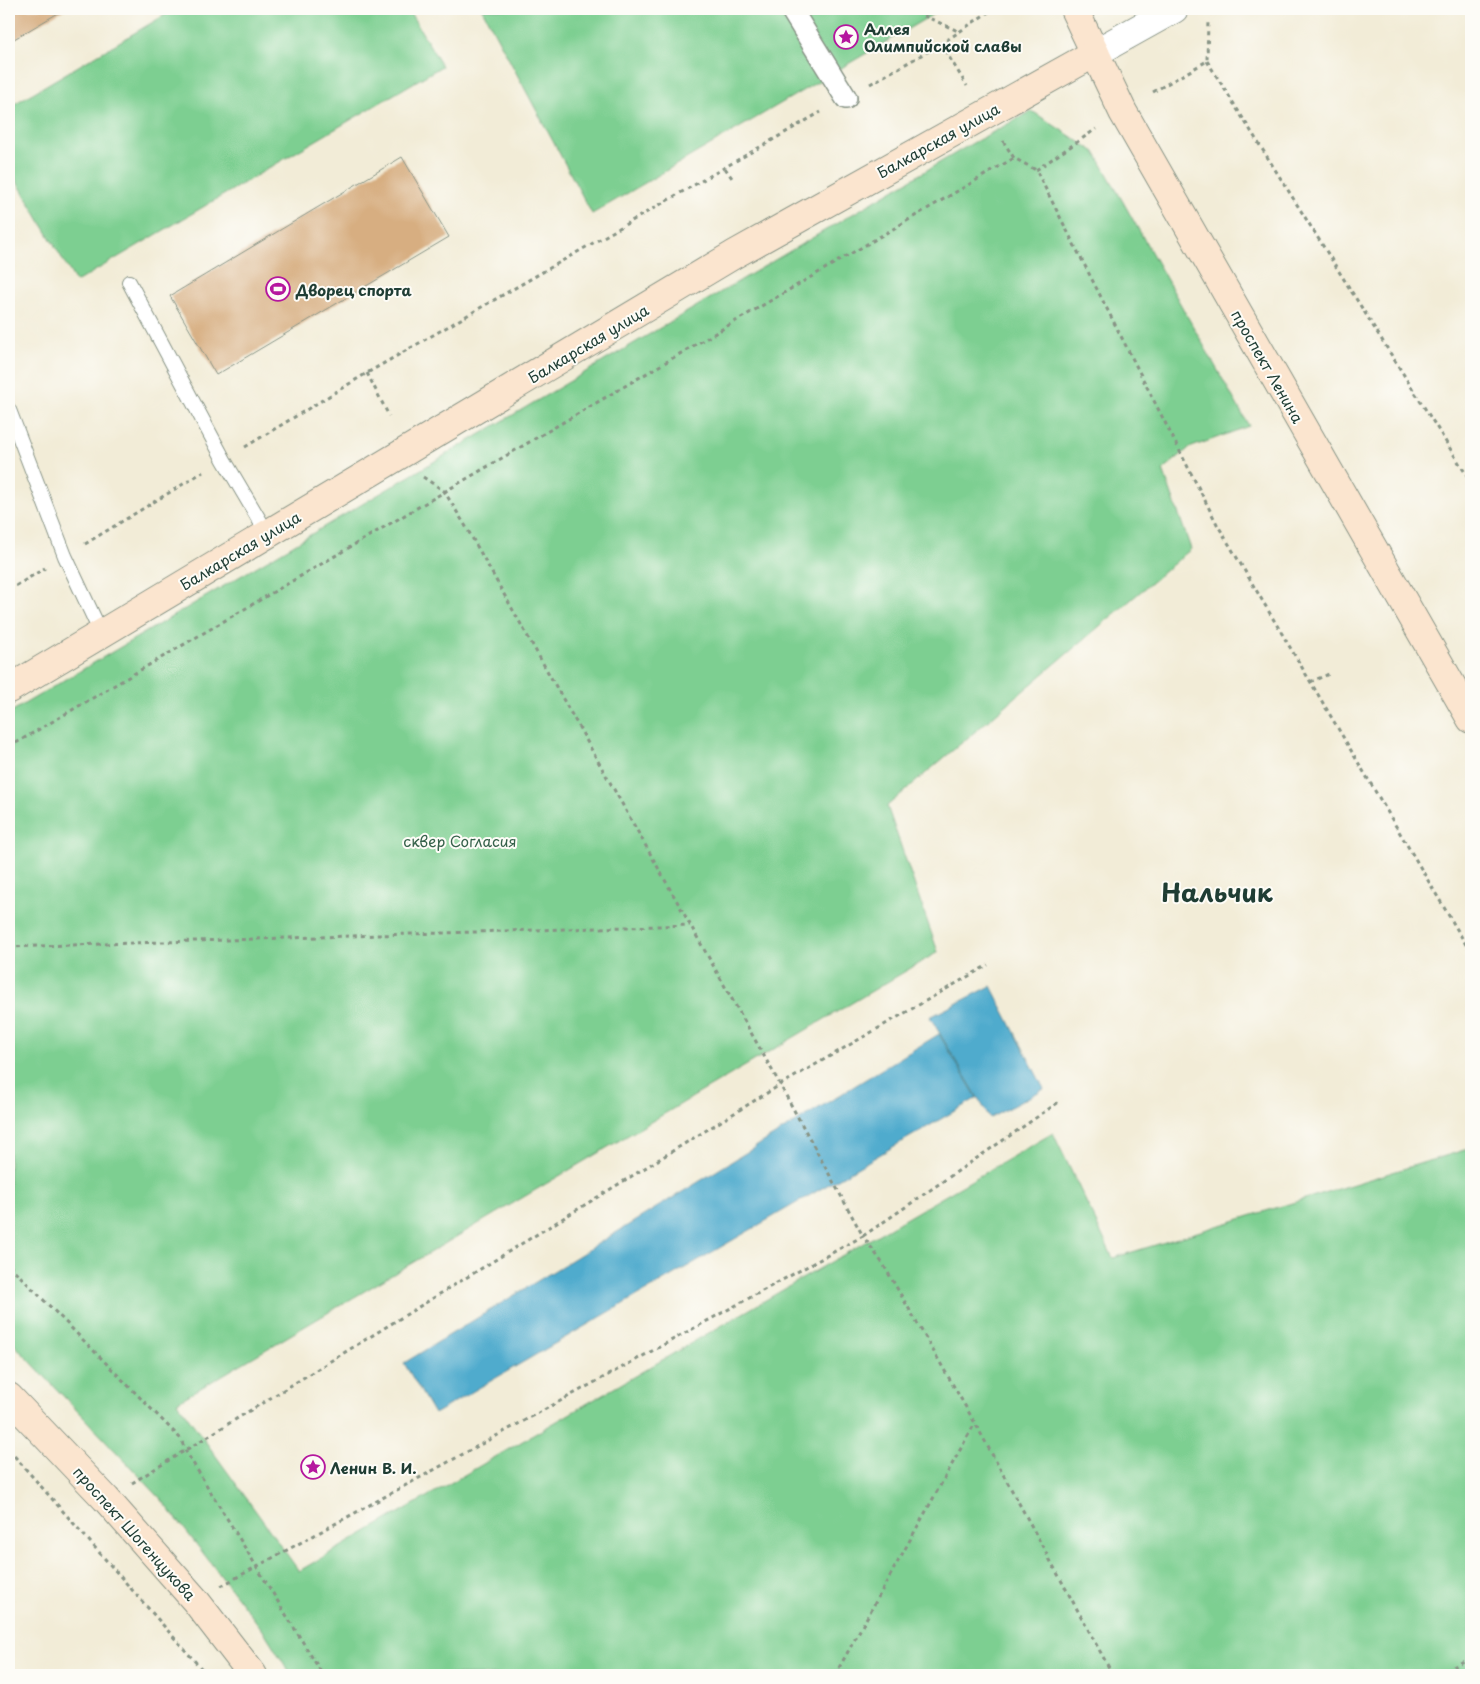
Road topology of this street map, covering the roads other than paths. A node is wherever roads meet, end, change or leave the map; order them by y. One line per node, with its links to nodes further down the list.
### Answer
1 (791, 9): 5 (street)
2 (1074, 9): 4 (main road, проспект Ленина)
3 (1174, 9): 4 (street, Балкарская улица)
4 (1095, 52): 8 (main road, Балкарская улица); 11 (main road, проспект Ленина)
5 (846, 98)
6 (129, 282): 8 (lane)
7 (9, 410): 9 (lane)
8 (267, 533): 9 (main road, Балкарская улица)
9 (100, 634): 10 (main road, Балкарская улица)
10 (9, 689)
11 (1471, 719)
12 (9, 1397): 13 (main road, проспект Шогенцукова)
13 (253, 1675)

